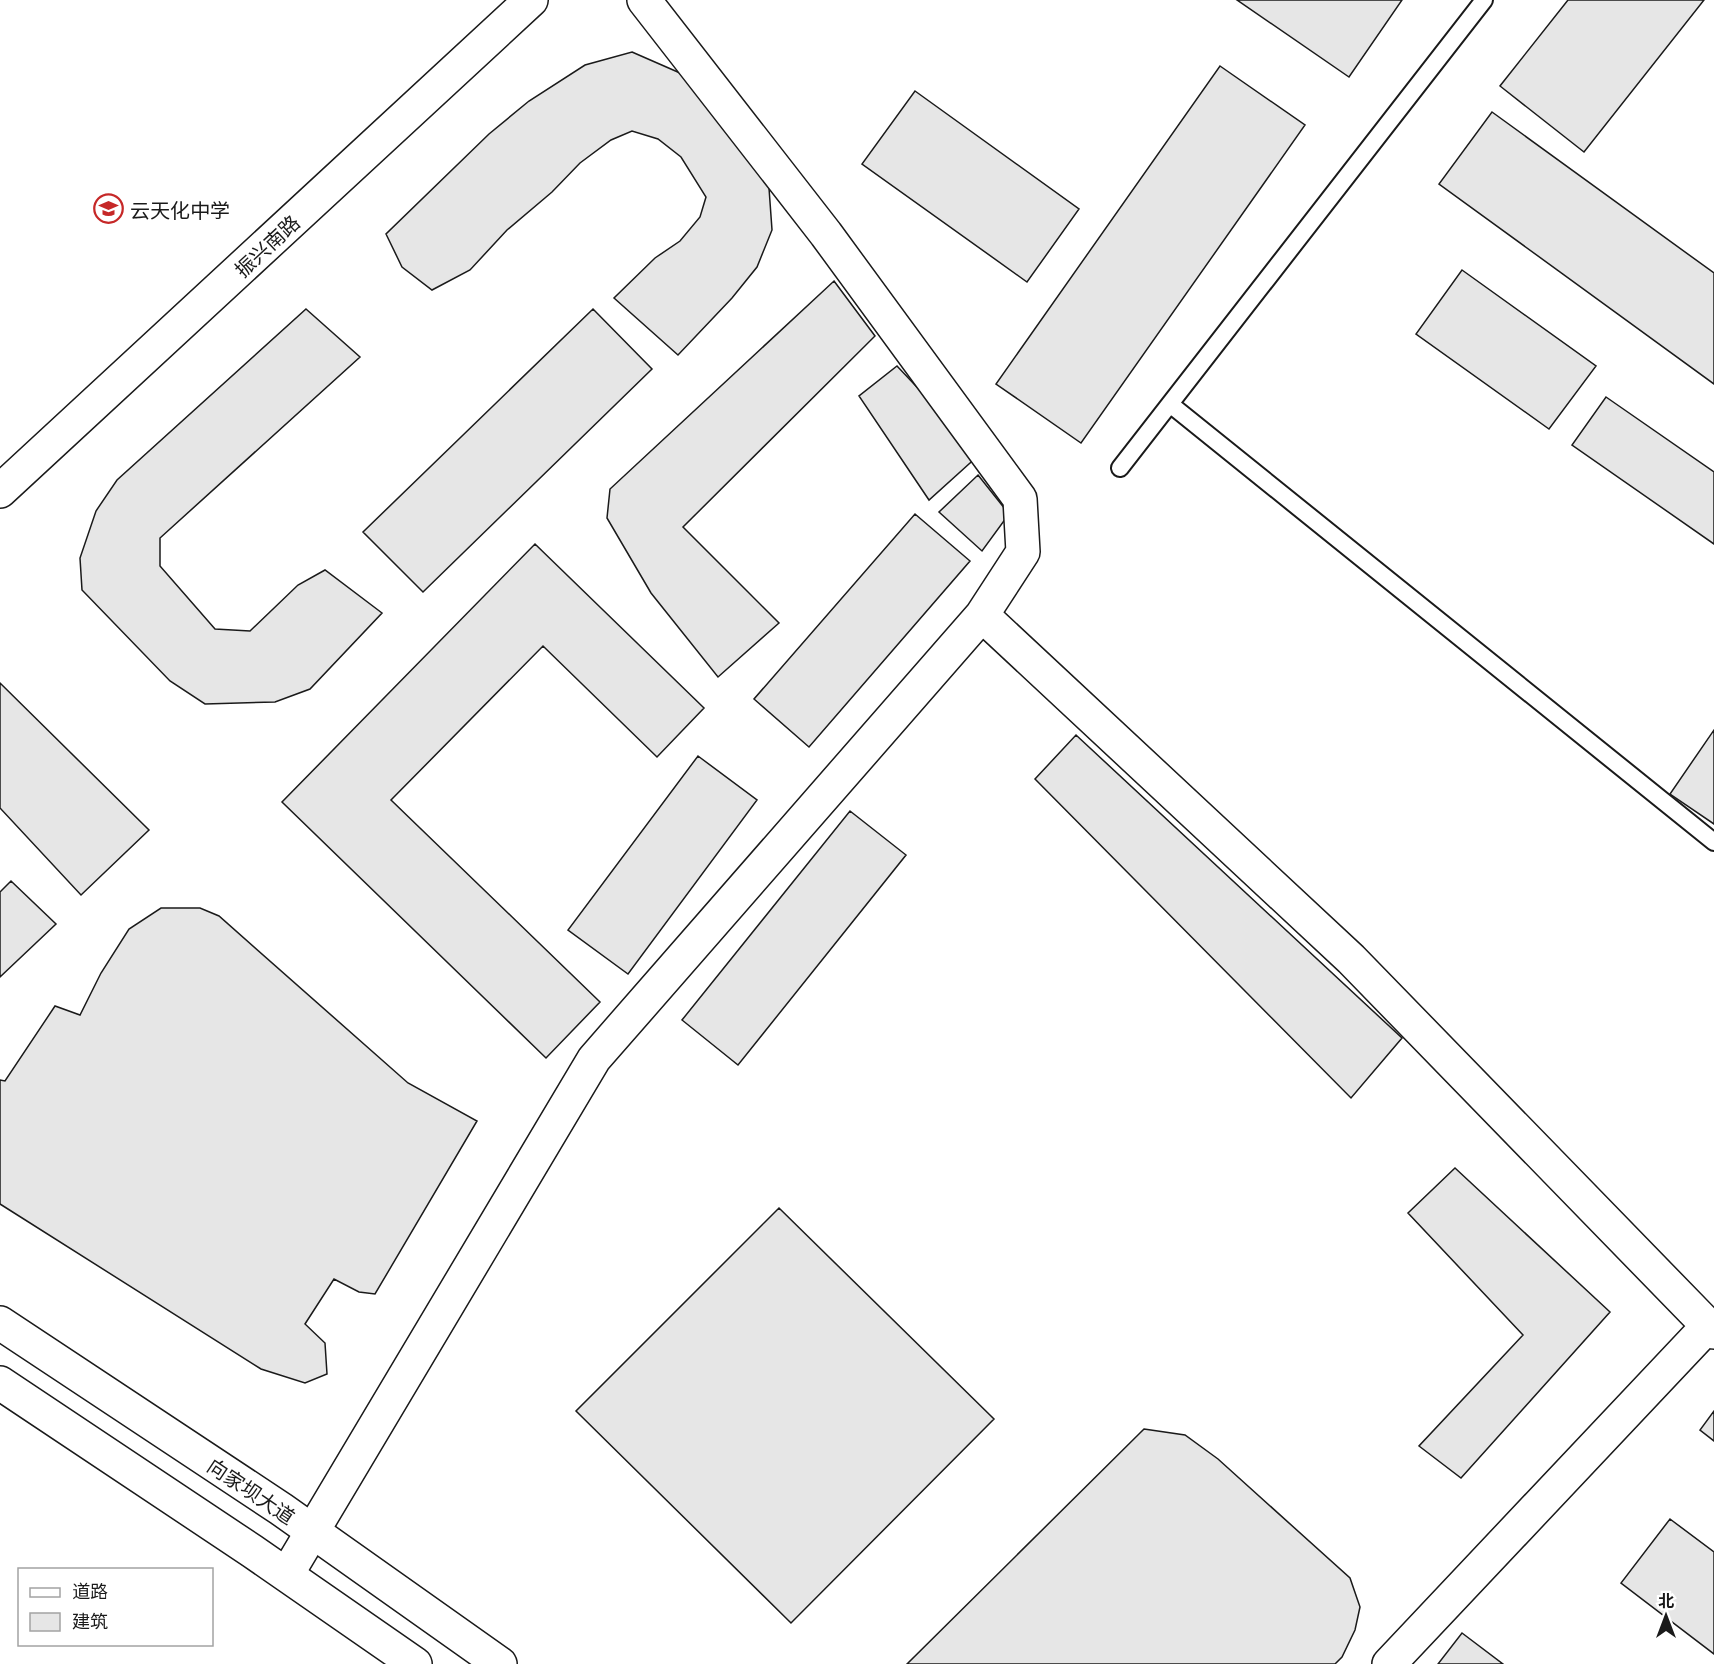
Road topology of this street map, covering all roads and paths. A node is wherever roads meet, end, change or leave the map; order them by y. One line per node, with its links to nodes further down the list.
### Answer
1 (531, 0): 6 (street, 振兴南路)
2 (644, 0): 7 (street)
3 (1484, 0): 4 (lane)
4 (1170, 404): 5 (lane); 8 (lane)
5 (1120, 468)
6 (0, 491)
7 (982, 615): 10 (street); 12 (street)
8 (1714, 842)
9 (0, 1323): 12 (street, 向家坝大道)
10 (1711, 1329): 16 (street)
11 (0, 1383): 13 (street)
12 (313, 1531): 13 (street); 15 (street, 向家坝大道)
13 (287, 1574): 14 (street)
14 (415, 1664)
15 (500, 1664)
16 (1389, 1664)

